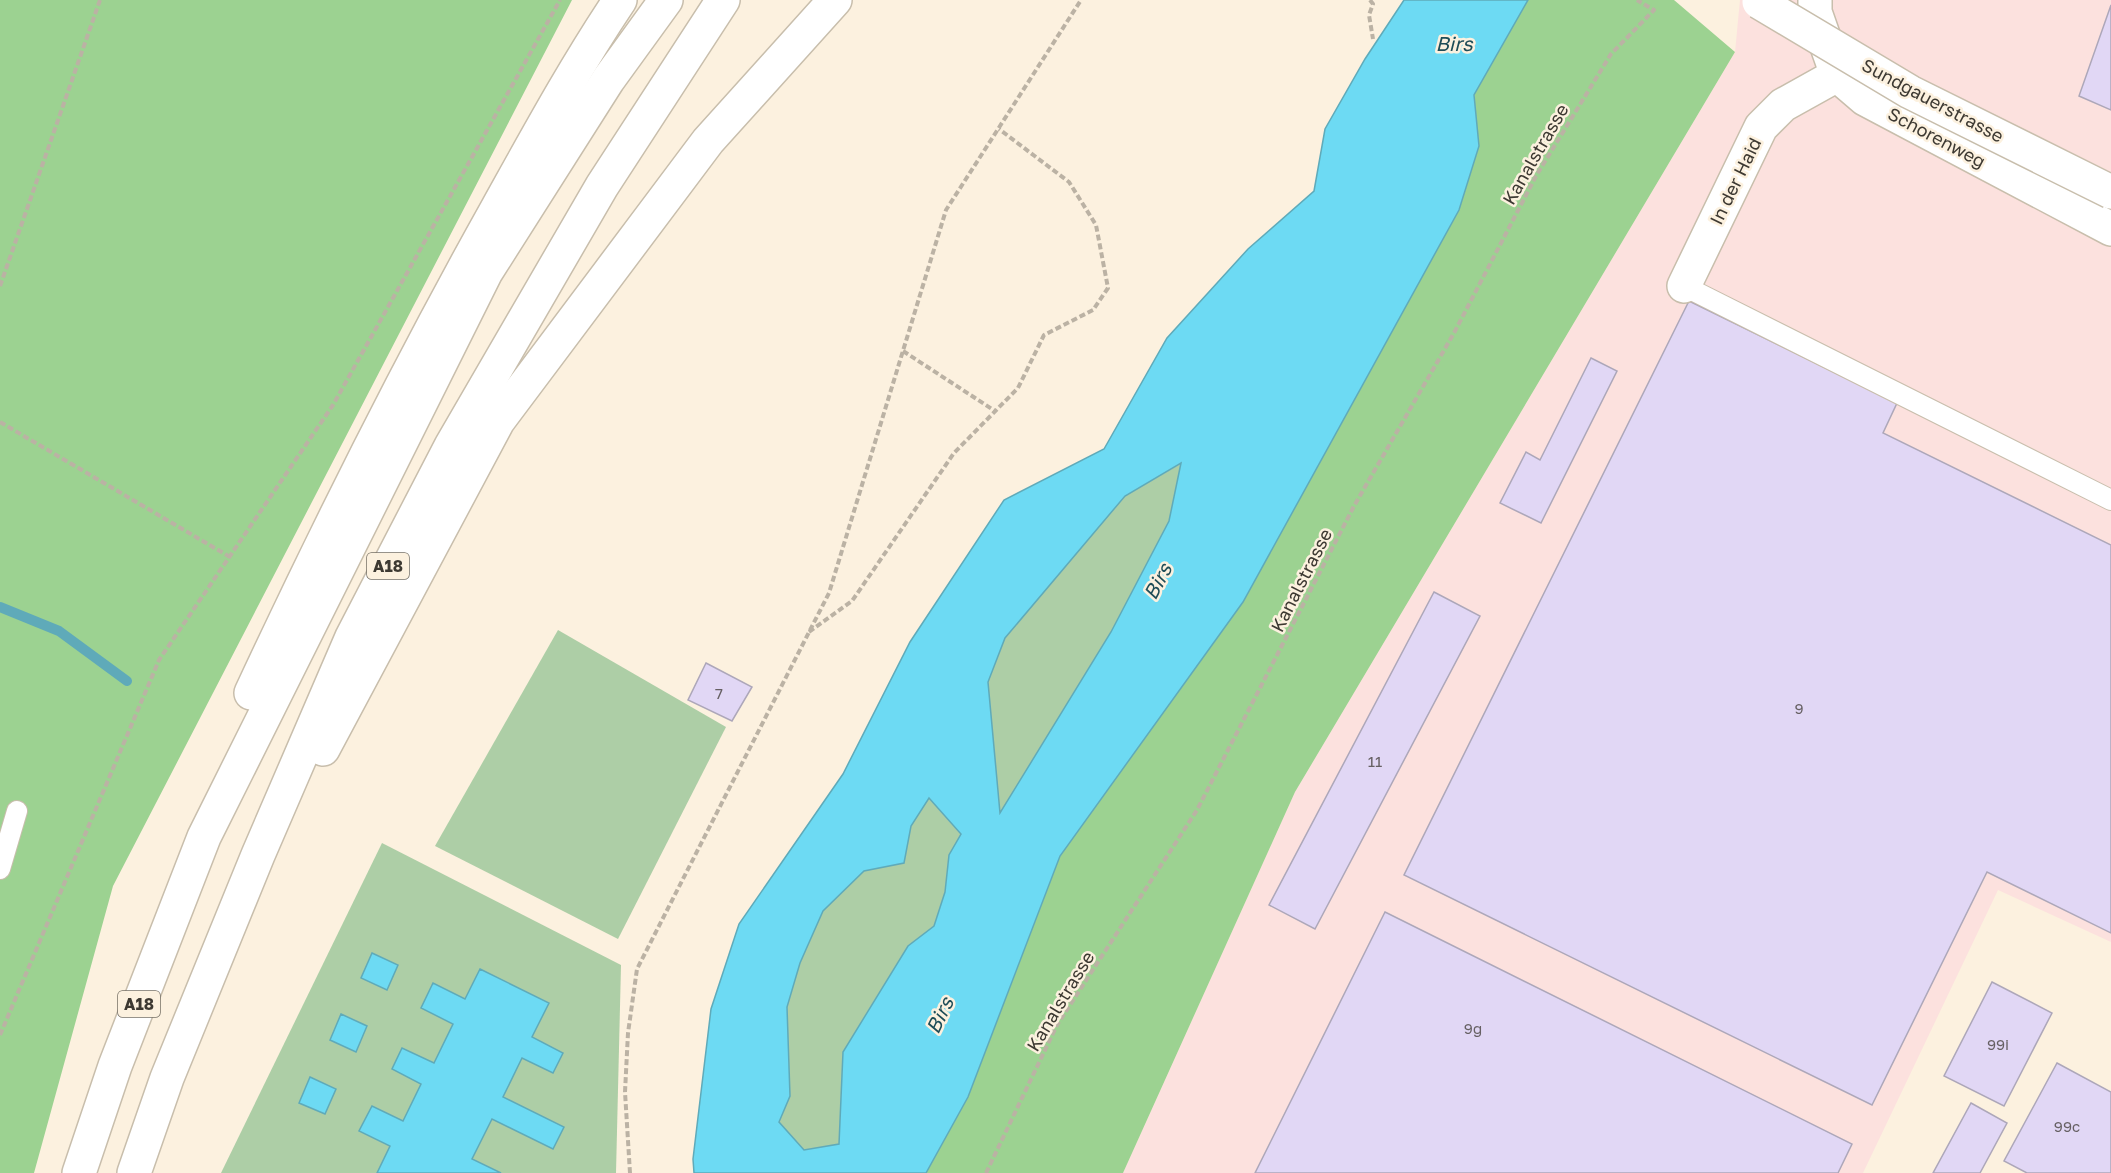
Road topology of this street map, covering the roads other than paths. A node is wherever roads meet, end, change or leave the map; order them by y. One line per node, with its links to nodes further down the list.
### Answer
1 (620, 0): 13 (main road)
2 (666, 0): 13 (main road, A18)
3 (723, 0): 14 (main road, A18)
4 (836, 0): 14 (main road)
5 (1815, 0): 7 (main road)
6 (1759, 2): 8 (main road, Sundgauerstrasse, bridge)
7 (1837, 75): 9 (main road, Schorenweg); 10 (main road, In der Haid)
8 (2111, 192)
9 (2111, 229)
10 (1684, 285): 11 (lane)
11 (2111, 500)
12 (16, 811): 15 (lane)
13 (204, 837): 16 (main road, A18)
14 (258, 855): 17 (main road, A18)
15 (0, 868)
16 (79, 1173)
17 (134, 1173)

